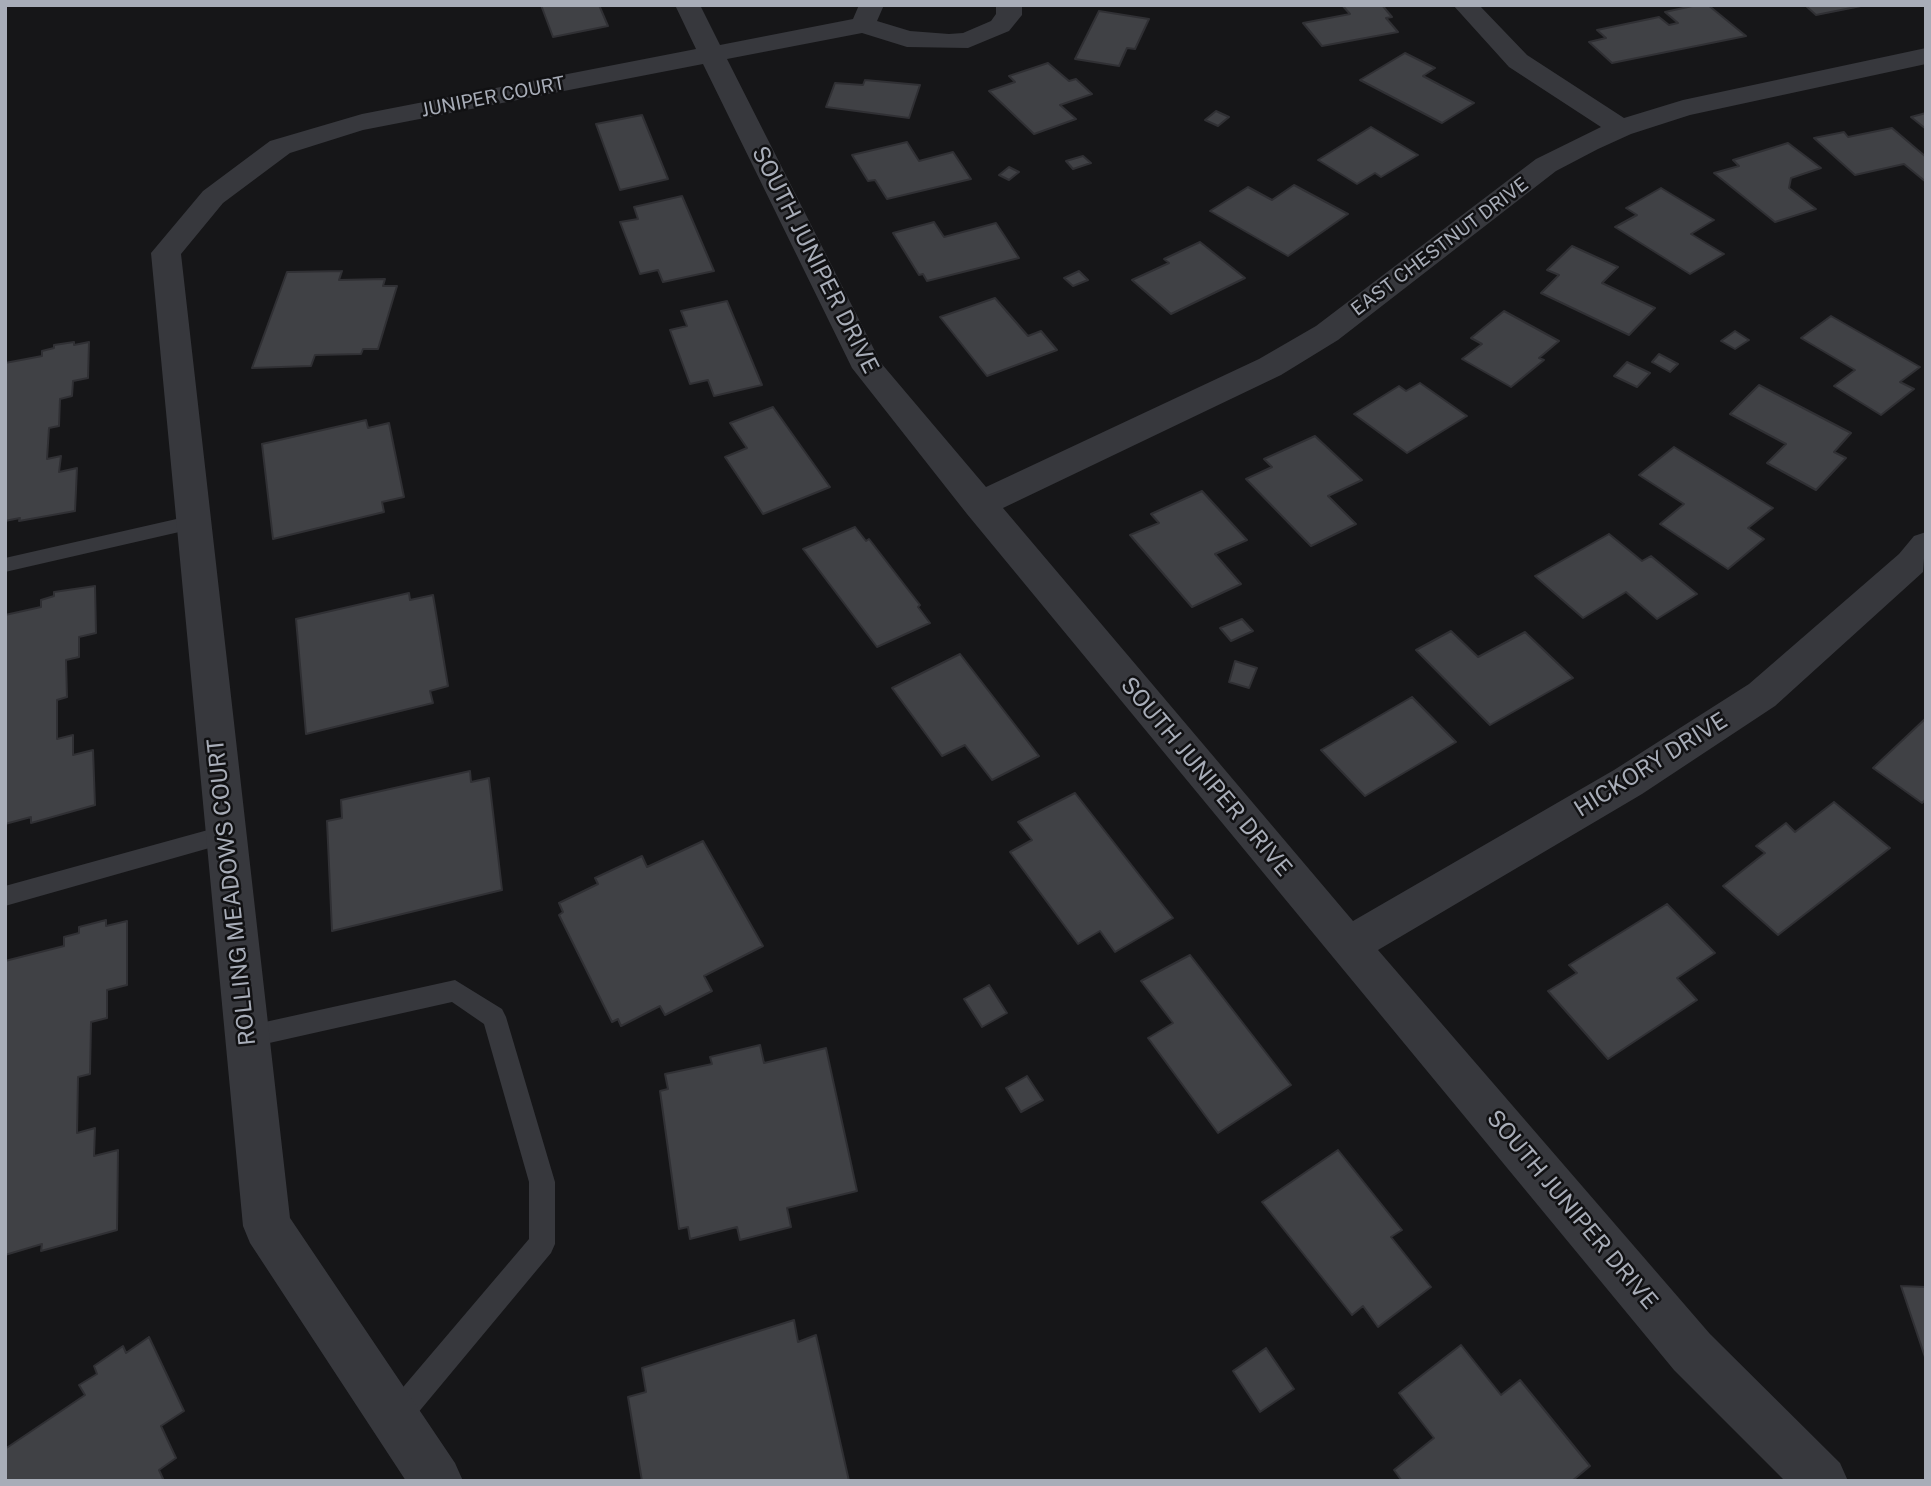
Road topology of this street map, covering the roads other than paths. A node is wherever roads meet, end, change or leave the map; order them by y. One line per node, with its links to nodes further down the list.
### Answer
1 (687, 5): 5 (street, SOUTH JUNIPER DRIVE)
2 (1009, 5): 4 (street, JUNIPER COURT)
3 (1465, 5): 7 (street)
4 (867, 15): 5 (street, JUNIPER COURT)
5 (712, 56): 8 (street, JUNIPER COURT); 9 (street, SOUTH JUNIPER DRIVE)
6 (1926, 56): 7 (street, EAST CHESTNUT DRIVE)
7 (1621, 128): 9 (street, EAST CHESTNUT DRIVE)
8 (166, 253): 10 (street, ROLLING MEADOWS COURT)
9 (979, 505): 15 (street, SOUTH JUNIPER DRIVE)
10 (194, 522): 12 (lane); 13 (street, ROLLING MEADOWS COURT)
11 (1921, 560): 15 (street, HICKORY DRIVE)
12 (5, 565)
13 (226, 834): 14 (lane); 16 (street, ROLLING MEADOWS COURT)
14 (5, 896)
15 (1348, 946): 19 (street, SOUTH JUNIPER DRIVE)
16 (247, 1037): 17 (street, ROLLING MEADOWS COURT); 17 (lane)
17 (397, 1416): 18 (street, ROLLING MEADOWS COURT)
18 (437, 1481)
19 (1822, 1481)

